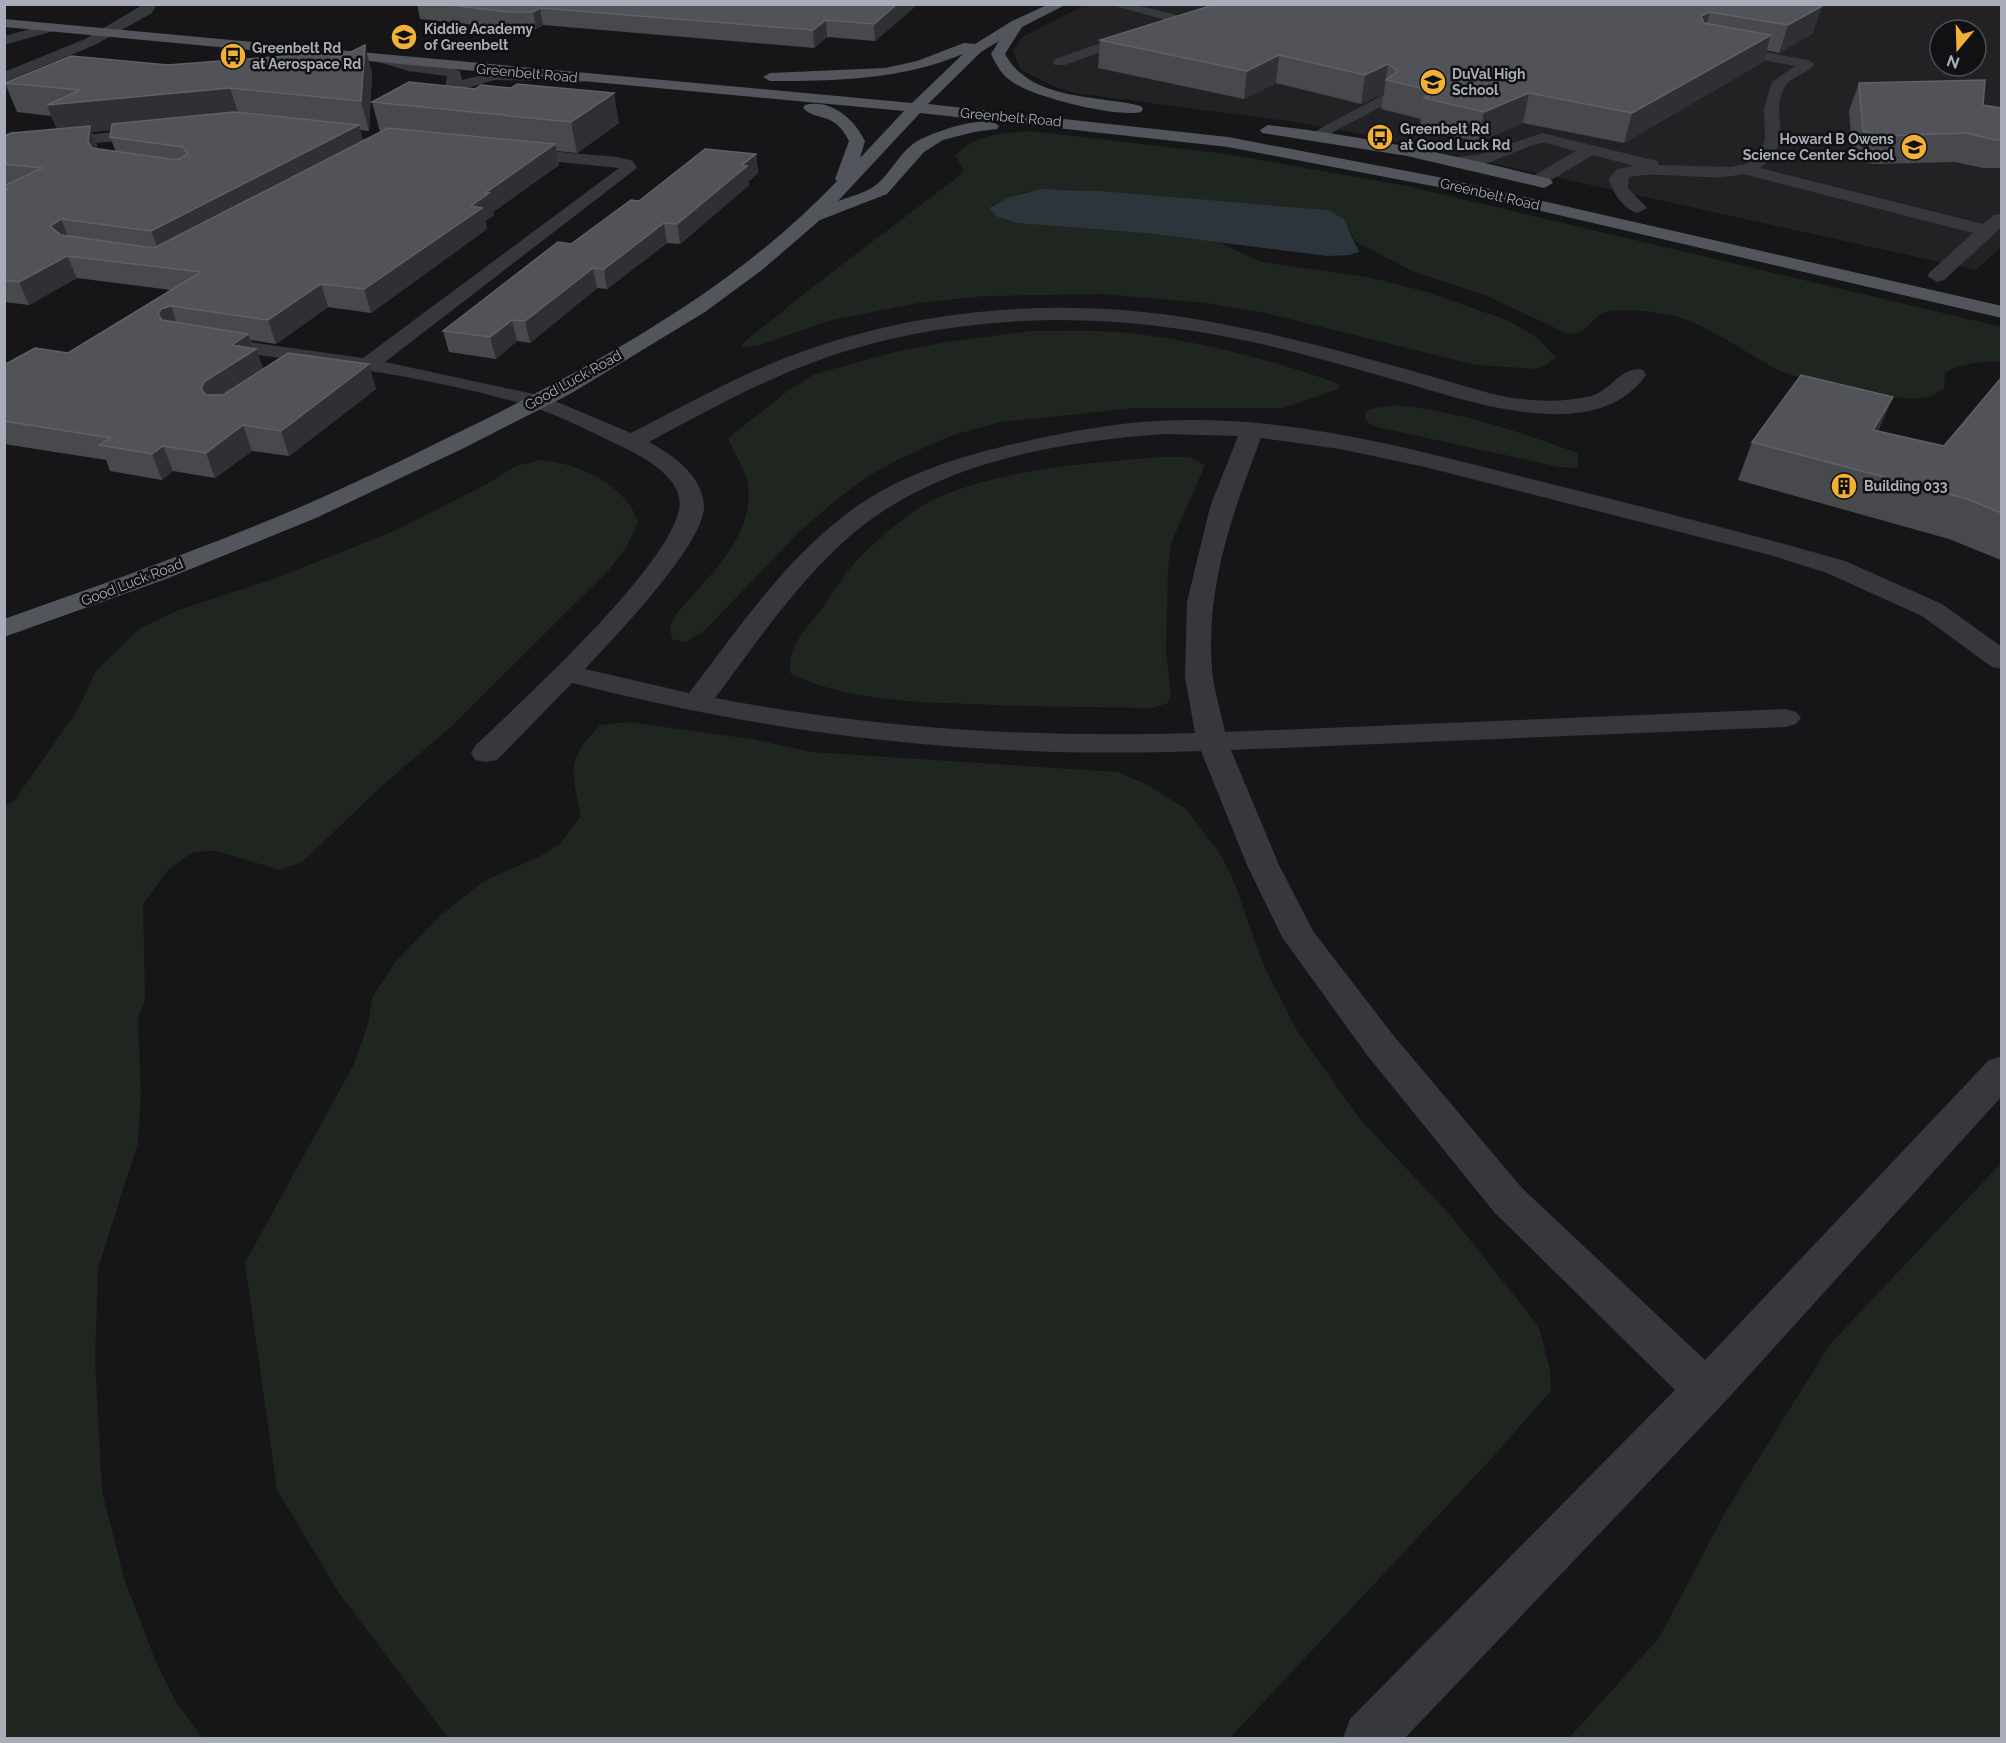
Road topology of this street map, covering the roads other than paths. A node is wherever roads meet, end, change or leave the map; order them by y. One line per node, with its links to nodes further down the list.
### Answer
1 (151, 4): 7 (street)
2 (1061, 4): 9 (main road, Good Luck Road)
3 (1113, 4): 6 (street)
4 (1227, 4): 6 (street)
5 (4, 10): 7 (main road, Greenbelt Road)
6 (1182, 20): 17 (street)
7 (124, 22): 11 (street); 19 (main road, Greenbelt Road)
8 (4, 23): 10 (main road)
9 (1017, 24): 12 (main road, Good Luck Road); 22 (main road, Greenbelt Road)
10 (49, 27): 11 (main road); 13 (street)
11 (106, 33): 15 (main road); 18 (street)
12 (996, 36): 19 (main road); 22 (main road, Good Luck Road)
13 (5, 45)
14 (1702, 45): 36 (street)
15 (383, 59): 21 (street)
16 (4, 62): 18 (street)
17 (1060, 62)
18 (36, 65): 20 (street)
19 (741, 77): 22 (main road, Greenbelt Road)
20 (4, 78)
21 (583, 78): 24 (main road, Greenbelt Road); 39 (main road)
22 (928, 94): 24 (main road, Good Luck Road)
23 (1383, 100): 27 (street)
24 (915, 109): 33 (main road, Greenbelt Road); 39 (main road, Good Luck Road)
25 (1178, 120): 27 (main road, Greenbelt Road)
26 (169, 132): 28 (street)
27 (1316, 135): 34 (main road, Greenbelt Road)
28 (109, 138): 29 (street); 32 (street)
29 (4, 148)
30 (1590, 150): 34 (street); 35 (street); 37 (street)
31 (492, 151): 53 (street)
32 (104, 159)
33 (1321, 160): 38 (main road, Greenbelt Road); 45 (main road)
34 (1456, 162): 37 (main road, Greenbelt Road)
35 (1662, 168): 36 (street); 42 (street)
36 (1746, 170): 46 (street)
37 (1537, 181): 38 (main road); 40 (main road, Greenbelt Road)
38 (1438, 182): 50 (main road, Greenbelt Road)
39 (842, 187): 45 (main road, Good Luck Road)
40 (1559, 187)
41 (1604, 199): 42 (main road)
42 (1638, 208): 43 (main road)
43 (1661, 213)
44 (2001, 217): 46 (street)
45 (812, 218): 56 (main road, Good Luck Road)
46 (1987, 231): 48 (street)
47 (1914, 271): 48 (main road)
48 (1937, 276): 49 (main road)
49 (1958, 281)
50 (2001, 312)
51 (190, 340): 52 (street)
52 (308, 356): 53 (street); 54 (street)
53 (367, 365): 56 (street)
54 (280, 375)
55 (1635, 375): 58 (street)
56 (536, 402): 58 (street); 59 (main road, Good Luck Road)
57 (1252, 430): 60 (street); 62 (street); 64 (street)
58 (632, 442): 61 (street)
59 (4, 629)
60 (2001, 662)
61 (567, 673): 62 (street); 65 (street)
62 (697, 702): 64 (street)
63 (1786, 718): 64 (street)
64 (1212, 741): 67 (street)
65 (486, 753)
66 (2001, 1070): 67 (street)
67 (1706, 1390): 68 (street)
68 (1369, 1738)

